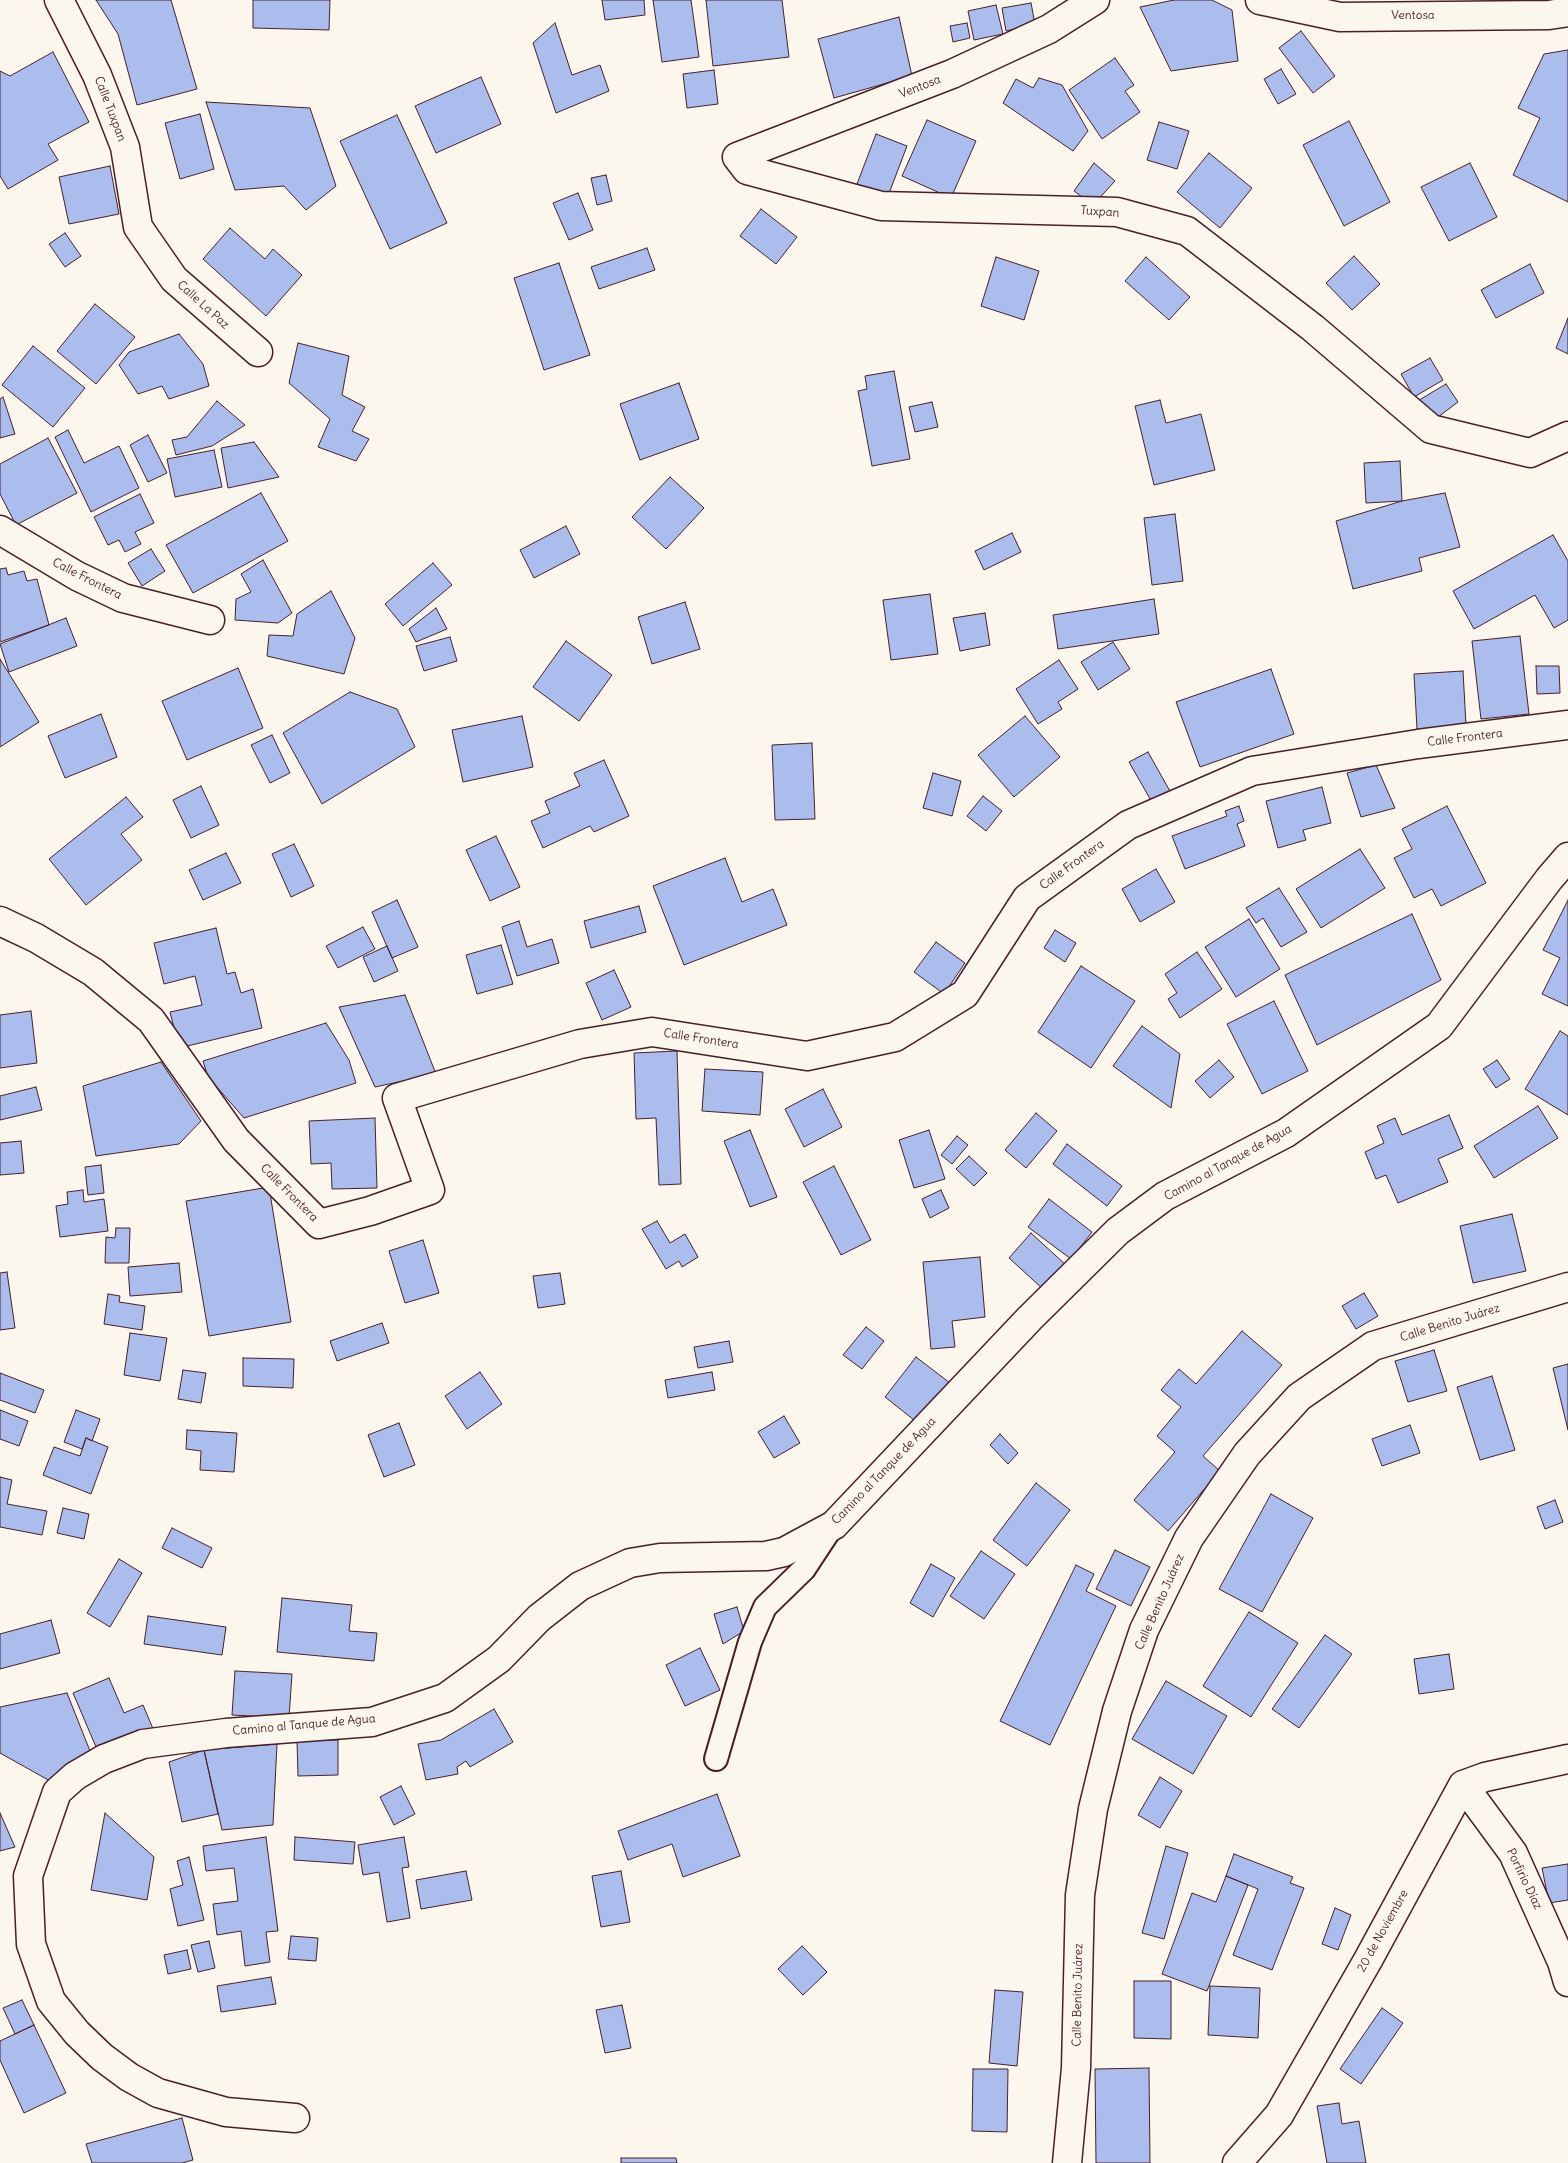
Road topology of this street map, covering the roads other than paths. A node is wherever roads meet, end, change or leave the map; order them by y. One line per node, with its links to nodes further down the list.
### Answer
1 (59, 0): 6 (street, Calle Tuxpan)
2 (1095, 0): 5 (street, Ventosa)
3 (1260, 0): 4 (street, Ventosa)
4 (1568, 12)
5 (737, 157): 8 (street, Tuxpan)
6 (138, 227): 7 (street, Calle La Paz)
7 (258, 352)
8 (1568, 436)
9 (0, 530): 10 (street, Calle Frontera)
10 (210, 620)
11 (1568, 725): 13 (street, Calle Frontera)
12 (1568, 858): 15 (street, Camino al Tanque de Agua)
13 (0, 921)
14 (1568, 1287): 21 (street, Calle Benito Juárez)
15 (834, 1524): 16 (lane); 20 (street, Camino al Tanque de Agua)
16 (716, 1759)
17 (1568, 1759): 18 (street)
18 (1463, 1785): 19 (street, Porfirio Díaz); 22 (street, 20 de Noviembre)
19 (1568, 1982)
20 (295, 2118)
21 (1067, 2163)
22 (1237, 2163)

